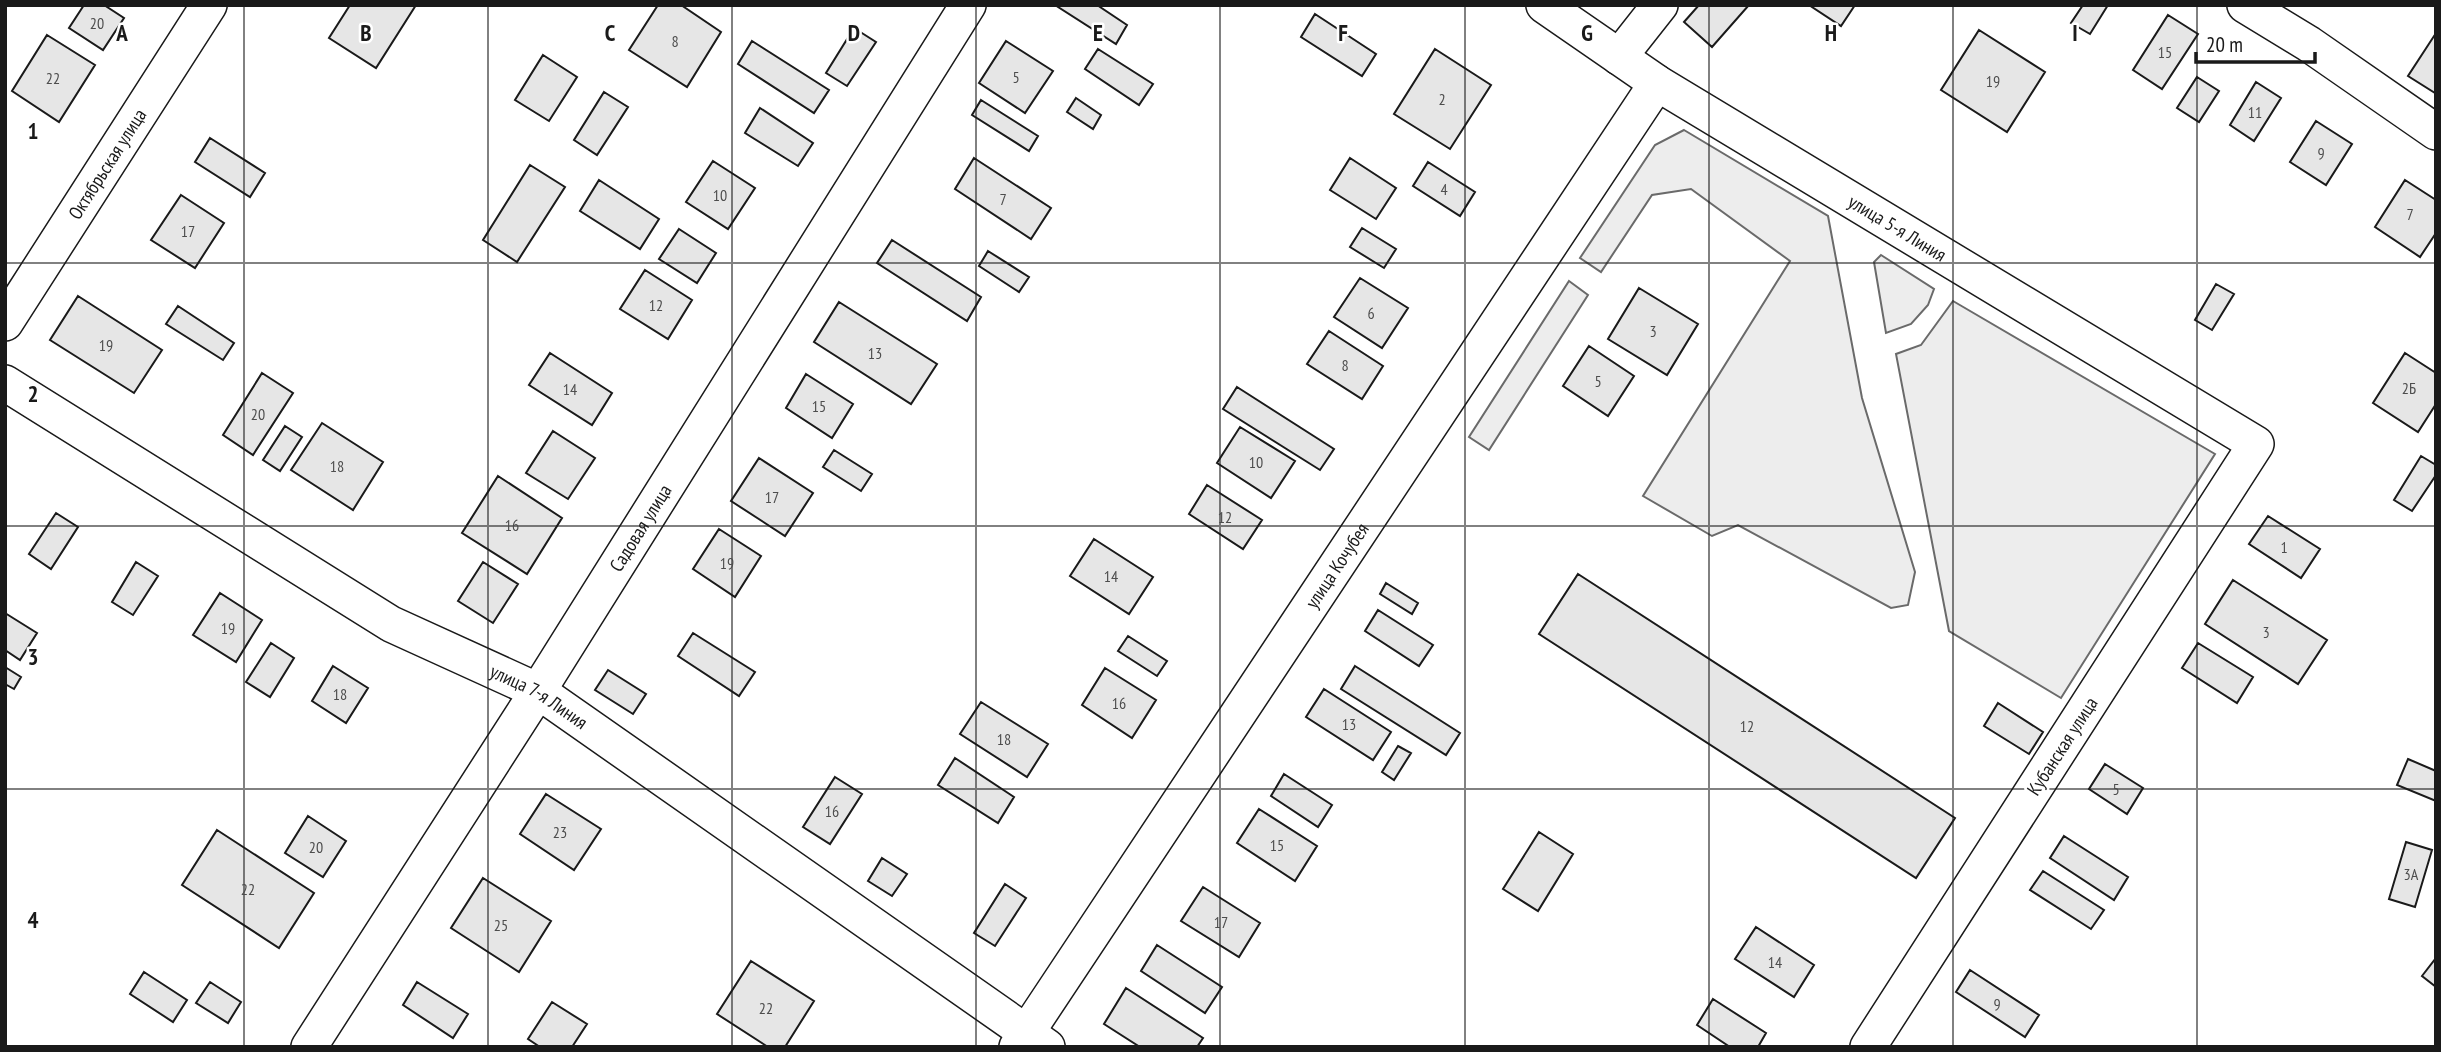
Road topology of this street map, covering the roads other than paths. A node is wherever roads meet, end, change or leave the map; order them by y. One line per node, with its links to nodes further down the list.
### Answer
1 (209, 5): 9 (street, Октябрьская улица)
2 (968, 5): 12 (street, Садовая улица)
3 (1544, 5): 6 (street, улица 5-я Линия)
4 (1660, 5): 6 (street)
5 (2245, 5): 8 (street)
6 (1619, 57): 7 (street, улица 5-я Линия)
7 (1657, 83): 11 (street, улица 5-я Линия); 13 (street, улица Кочубея)
8 (2436, 132)
9 (5, 323)
10 (5, 383): 12 (street, улица 7-я Линия)
11 (2256, 444): 15 (street, Кубанская улица)
12 (538, 691): 13 (street, улица 7-я Линия); 14 (street, Садовая улица)
13 (1030, 1042)
14 (309, 1047)
15 (1868, 1047)

